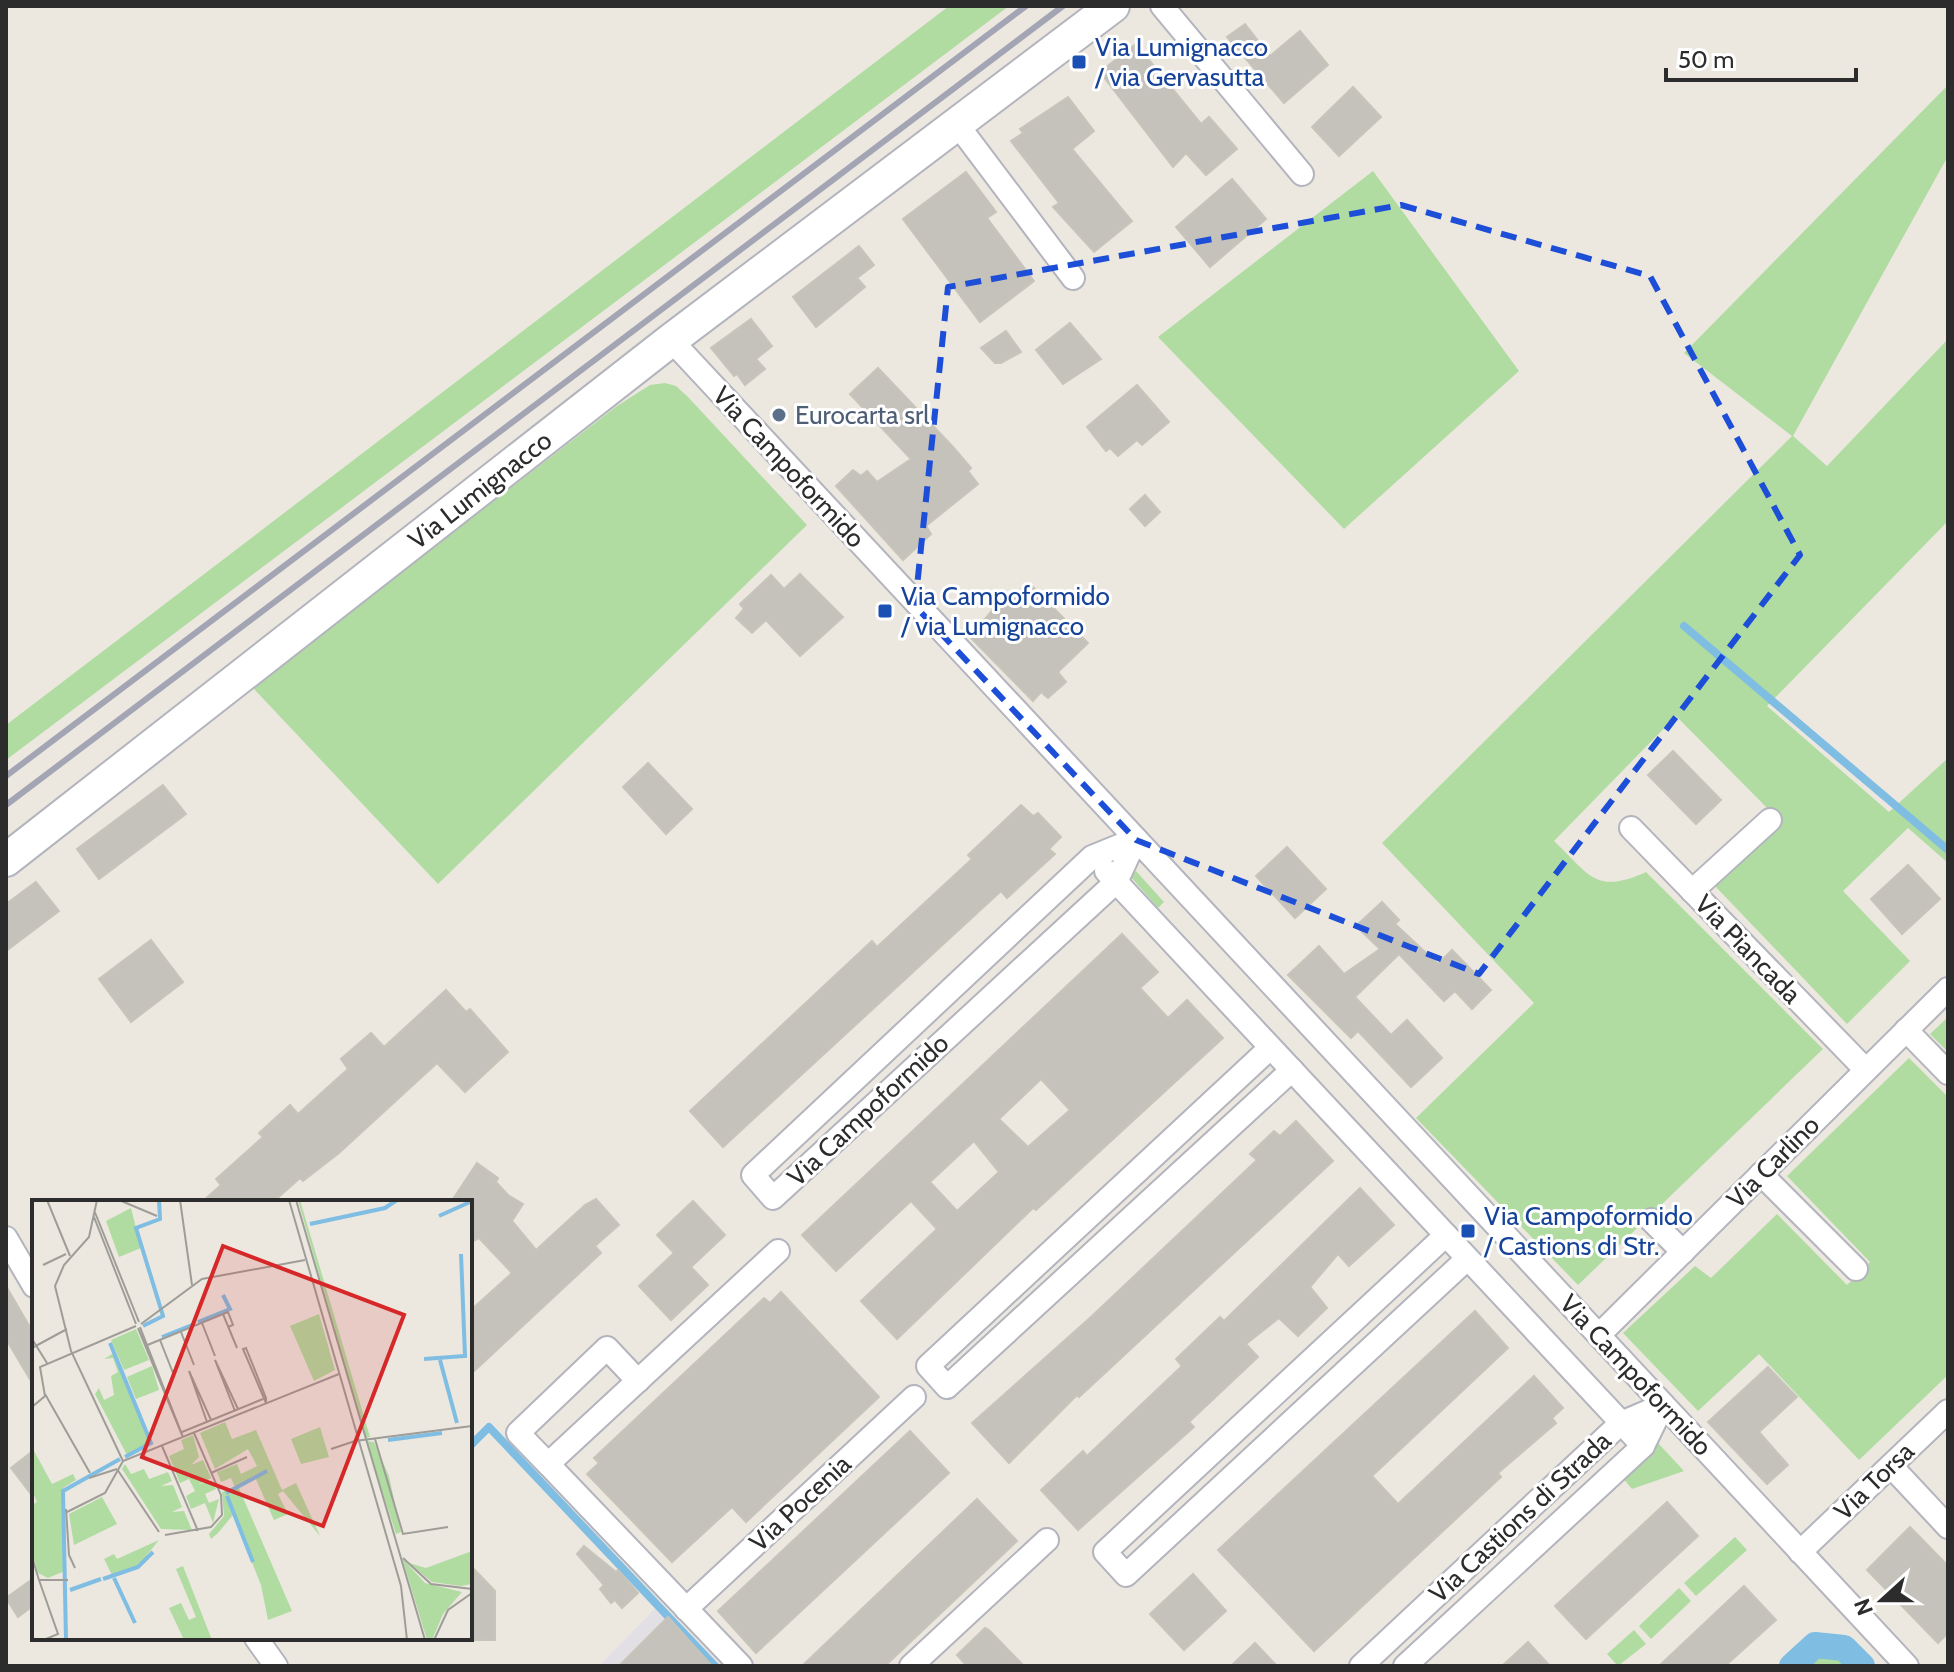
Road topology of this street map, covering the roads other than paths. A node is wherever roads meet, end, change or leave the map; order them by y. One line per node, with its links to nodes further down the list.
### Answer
1 (1113, 6): 3 (main road, Via Lumignacco)
2 (1162, 6): 4 (street)
3 (957, 124): 5 (street); 6 (main road, Via Lumignacco)
4 (1302, 174)
5 (1073, 278)
6 (671, 340): 9 (street, Via Campoformido); 11 (main road, Via Lumignacco)
7 (1770, 820): 13 (street)
8 (1631, 828): 13 (street, Via Piancada)
9 (1136, 839): 10 (street, Via Campoformido); 12 (street, Via Campoformido); 29 (street, Via Campoformido)
10 (1092, 857): 12 (street, Via Campoformido); 12 (street, Via Campoformido)
11 (6, 860)
12 (1116, 882): 16 (street, Via Campoformido)
13 (1692, 891): 17 (street, Via Piancada)
14 (1948, 989): 15 (street, Via Carlino)
15 (1906, 1030): 17 (street, Via Carlino); 19 (street)
16 (1270, 1048): 18 (street, Via Campoformido); 18 (street)
17 (1865, 1069): 20 (street, Via Carlino)
18 (1292, 1070): 22 (street, Via Campoformido)
19 (1948, 1073)
20 (1761, 1174): 25 (street, Via Carlino); 27 (street)
21 (1651, 1220): 25 (street)
22 (1446, 1235): 26 (street, Via Campoformido); 26 (street)
23 (6, 1238): 28 (street)
24 (778, 1251): 30 (street)
25 (1683, 1252): 29 (street, Via Carlino)
26 (1467, 1259): 34 (street, Via Campoformido)
27 (1856, 1269)
28 (32, 1283)
29 (1599, 1335): 32 (street, Via Campoformido)
30 (638, 1381): 36 (street); 36 (street)
31 (914, 1397): 41 (street, Via Pocenia)
32 (1663, 1405): 34 (street, Via Castions di Strada); 35 (street, Via Castions di Strada); 40 (street, Via Campoformido)
33 (1948, 1411): 37 (street, Via Torsa)
34 (1621, 1423): 35 (street, Via Campoformido); 46 (street, Via Castions di Strada)
35 (1643, 1446): 47 (street, Via Castions di Strada)
36 (548, 1464): 41 (street)
37 (1891, 1466): 38 (street); 40 (street, Via Torsa)
38 (1948, 1527)
39 (1047, 1540): 45 (street)
40 (1800, 1552): 48 (street, Via Campoformido)
41 (686, 1609): 44 (street)
42 (257, 1640): 43 (street)
43 (276, 1666)
44 (741, 1666)
45 (911, 1666)
46 (1361, 1666)
47 (1405, 1666)
48 (1907, 1666)

